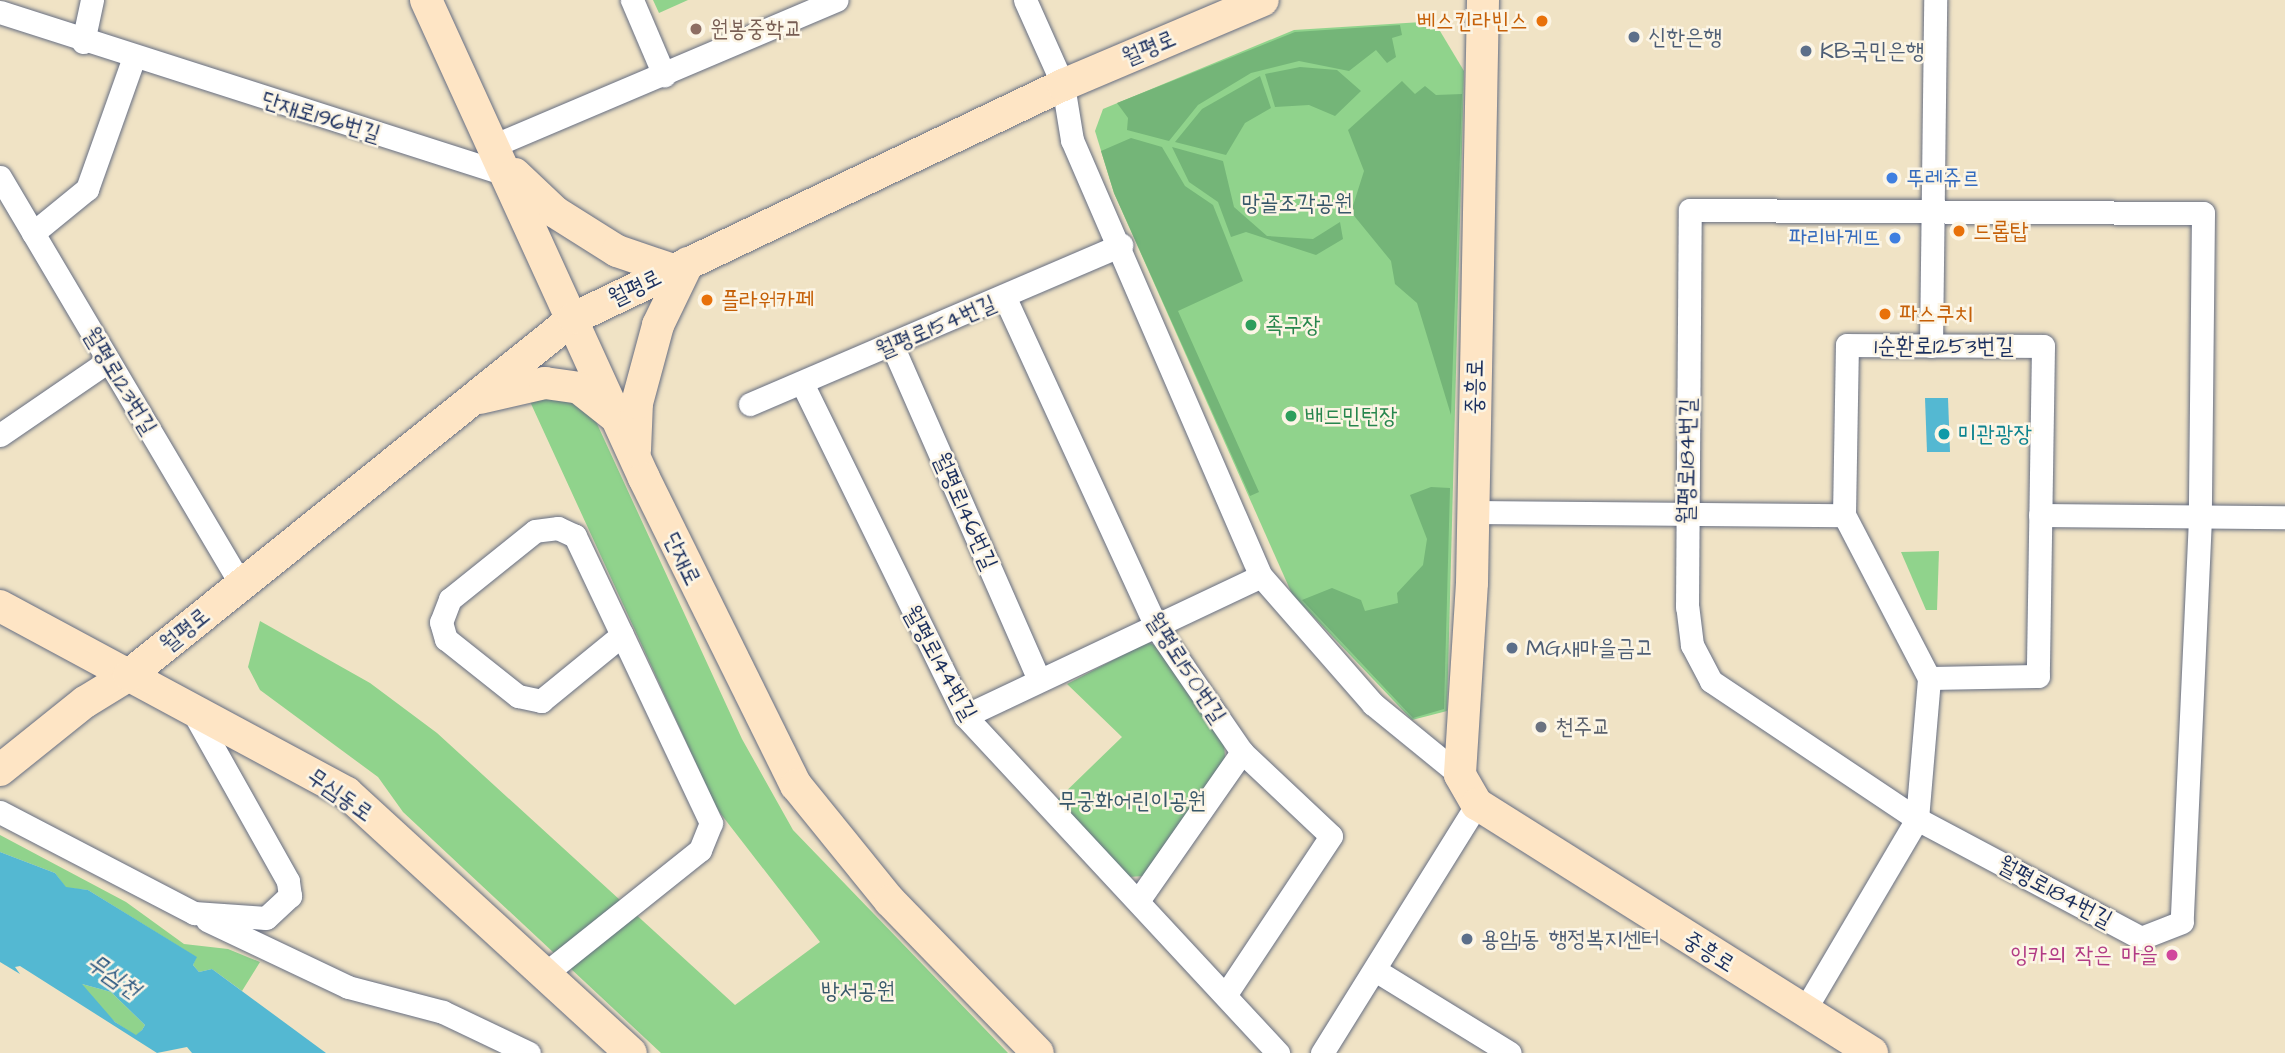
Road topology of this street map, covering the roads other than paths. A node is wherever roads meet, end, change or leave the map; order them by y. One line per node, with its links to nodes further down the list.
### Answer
1 (92, 0): 10 (street)
2 (426, 0): 14 (street, 단재로)
3 (632, 0): 12 (street)
4 (836, 0): 12 (street)
5 (1025, 0): 13 (street)
6 (1263, 0): 13 (street, 월평로)
7 (1483, 0): 32 (street, 중흥로)
8 (1935, 0): 16 (street)
9 (0, 12): 10 (street, 단재로196번길)
10 (83, 42): 11 (street, 단재로196번길)
11 (134, 60): 14 (street, 단재로196번길); 17 (street)
12 (664, 75): 14 (street)
13 (1063, 85): 18 (street); 19 (street, 월평로)
14 (502, 160): 19 (street); 21 (street, 단재로)
15 (0, 177): 17 (street, 월평로123번길)
16 (1932, 211): 23 (street); 31 (street, 월평로184번길); 36 (street, 월평로184번길)
17 (33, 233): 24 (street, 월평로123번길)
18 (1121, 245): 20 (street, 월평로154번길); 37 (street)
19 (681, 266): 21 (street, 월평로); 30 (street)
20 (1005, 298): 22 (street, 월평로154번길); 40 (street, 월평로150번길)
21 (574, 318): 26 (street, 월평로); 28 (street, 단재로)
22 (892, 345): 25 (street, 월평로154번길); 43 (street, 월평로146번길)
23 (1931, 346): 33 (street, 1순환로1253번길); 34 (street, 1순환로1253번길)
24 (108, 361): 29 (street); 38 (street, 월평로123번길)
25 (802, 383): 27 (street, 월평로154번길); 46 (street, 월평로144번길)
26 (472, 400): 28 (street); 38 (street, 월평로)
27 (750, 404)
28 (618, 419): 30 (street, 단재로)
29 (0, 435)
30 (635, 459): 61 (street, 단재로)
31 (1686, 511): 32 (street); 33 (street); 52 (street, 월평로184번길)
32 (1473, 512): 49 (street, 중흥로)
33 (1844, 515): 44 (street, 1순환로1253번길)
34 (2040, 515): 36 (street); 44 (street, 1순환로1253번길)
35 (2285, 517): 36 (street)
36 (2200, 518): 52 (street, 월평로184번길)
37 (1261, 576): 40 (street); 49 (street)
38 (241, 585): 42 (street, 월평로)
39 (0, 606): 42 (street, 무심동로)
40 (1156, 627): 43 (street); 47 (street, 월평로150번길)
41 (622, 635): 41 (street); 56 (street)
42 (129, 675): 45 (street, 무심동로); 48 (street, 월평로)
43 (1038, 677): 46 (street)
44 (1929, 678): 52 (street)
45 (189, 703): 54 (street); 56 (street, 무심동로)
46 (965, 716): 53 (street, 월평로144번길)
47 (1241, 752): 53 (street); 57 (street, 월평로150번길)
48 (0, 770)
49 (1460, 775): 50 (street)
50 (1477, 804): 55 (street); 58 (street, 중흥로)
51 (0, 812): 54 (street)
52 (1917, 819): 58 (street)
53 (1138, 901): 57 (street, 월평로144번길)
54 (194, 913): 59 (street)
55 (1375, 970): 63 (street); 64 (street)
56 (546, 973): 60 (street, 무심동로)
57 (1226, 994): 62 (street, 월평로144번길)
58 (1804, 1011): 65 (street, 중흥로)
59 (529, 1053)
60 (632, 1053)
61 (1038, 1053)
62 (1278, 1053)
63 (1322, 1053)
64 (1510, 1053)
65 (1871, 1053)

